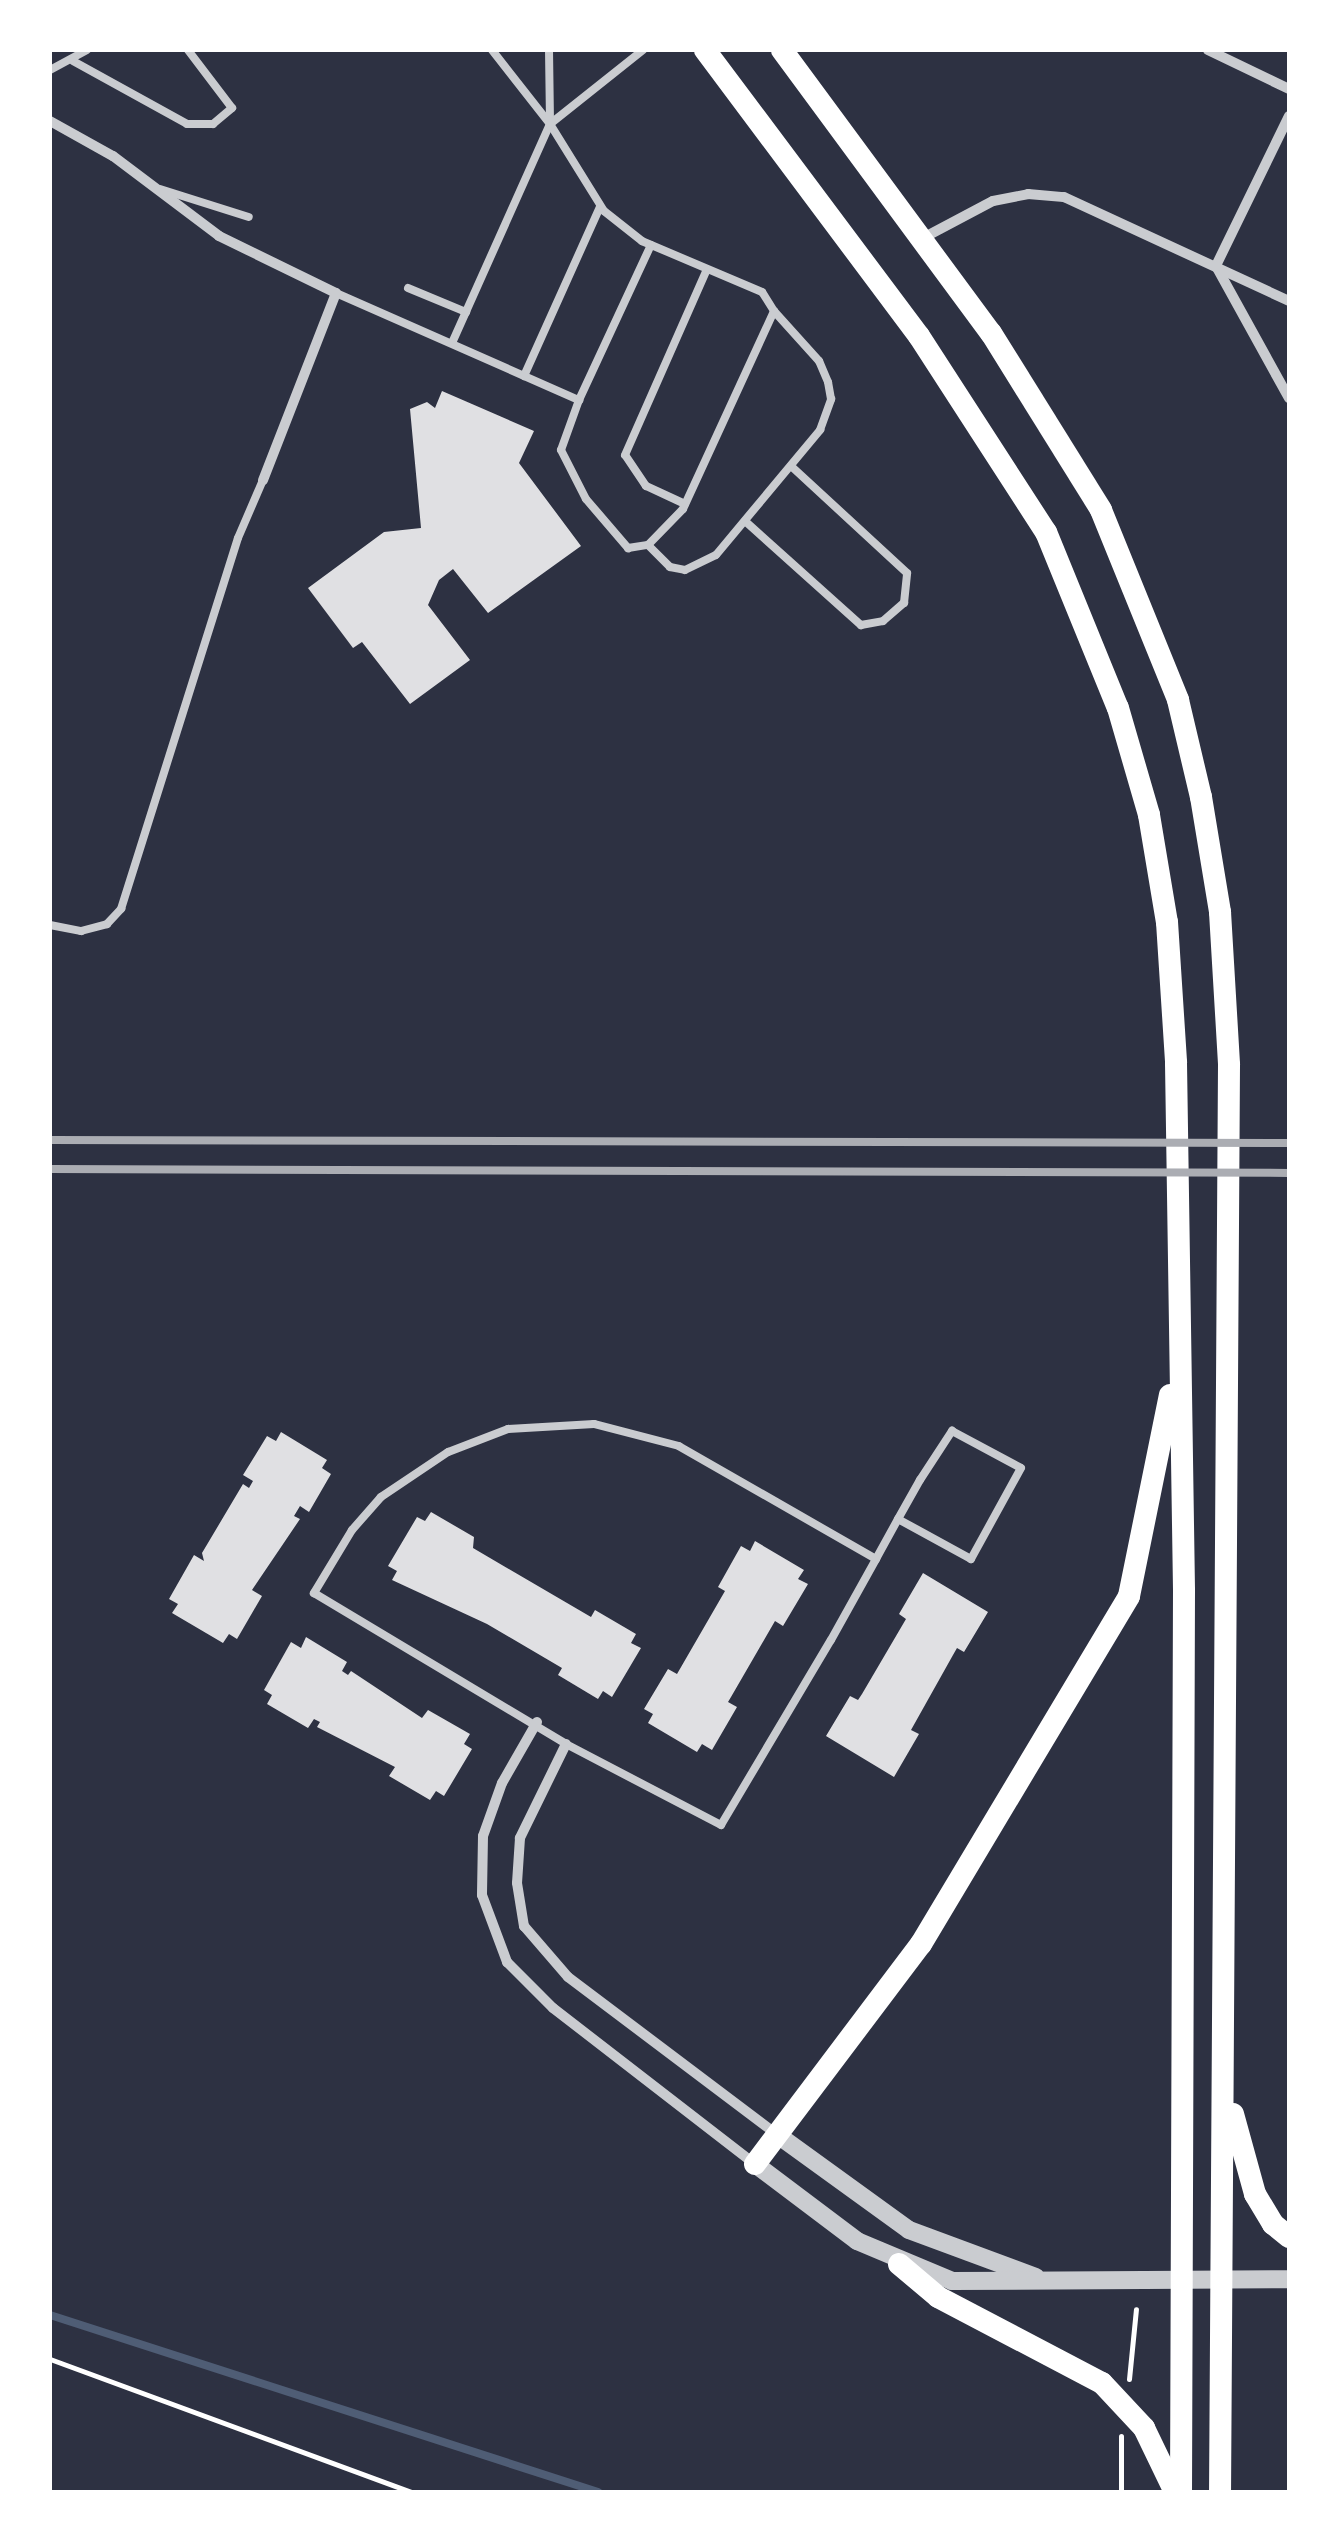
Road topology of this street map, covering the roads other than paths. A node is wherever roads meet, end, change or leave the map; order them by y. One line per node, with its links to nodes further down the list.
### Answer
1 (87, 50): 9 (lane)
2 (188, 50): 9 (lane)
3 (492, 50): 14 (lane)
4 (549, 50): 14 (lane)
5 (644, 50): 14 (lane)
6 (706, 50): 37 (main road)
7 (782, 50): 18 (main road)
8 (1208, 50): 11 (street)
9 (72, 62): 10 (lane)
10 (50, 70)
11 (1289, 89)
12 (1289, 116): 20 (street)
13 (50, 121): 15 (street)
14 (550, 124): 16 (lane); 26 (lane)
15 (156, 188): 17 (lane); 23 (street)
16 (600, 206): 19 (lane); 28 (lane)
17 (249, 217)
18 (922, 239): 20 (street); 42 (main road)
19 (651, 244): 21 (lane); 30 (lane)
20 (1216, 266): 24 (street); 29 (street)
21 (707, 268): 25 (lane); 33 (lane)
22 (408, 288): 26 (lane)
23 (336, 293): 27 (lane); 32 (street)
24 (1289, 301)
25 (774, 311): 31 (lane); 33 (lane)
26 (466, 312): 27 (lane)
27 (452, 344): 28 (lane)
28 (524, 376): 30 (lane)
29 (1289, 398)
30 (579, 400): 35 (lane)
31 (790, 466): 34 (lane); 34 (lane)
32 (263, 480): 36 (lane)
33 (685, 504): 35 (lane)
34 (745, 521): 35 (lane)
35 (648, 545)
36 (50, 925)
37 (1179, 1337): 43 (main road); 48 (main road)
38 (898, 1519): 38 (lane); 39 (lane)
39 (876, 1559): 40 (lane); 41 (lane)
40 (536, 1722): 41 (lane); 44 (street)
41 (566, 1744): 43 (street)
42 (1227, 2086): 45 (main road); 50 (main road)
43 (775, 2133): 44 (main road); 47 (street)
44 (755, 2164): 46 (street)
45 (1289, 2236)
46 (898, 2264): 47 (street); 51 (main road)
47 (1036, 2277): 48 (street)
48 (1182, 2279): 50 (street); 51 (main road)
49 (1289, 2279): 50 (street)
50 (1220, 2280): 52 (main road)
51 (1178, 2492)
52 (1220, 2492)

